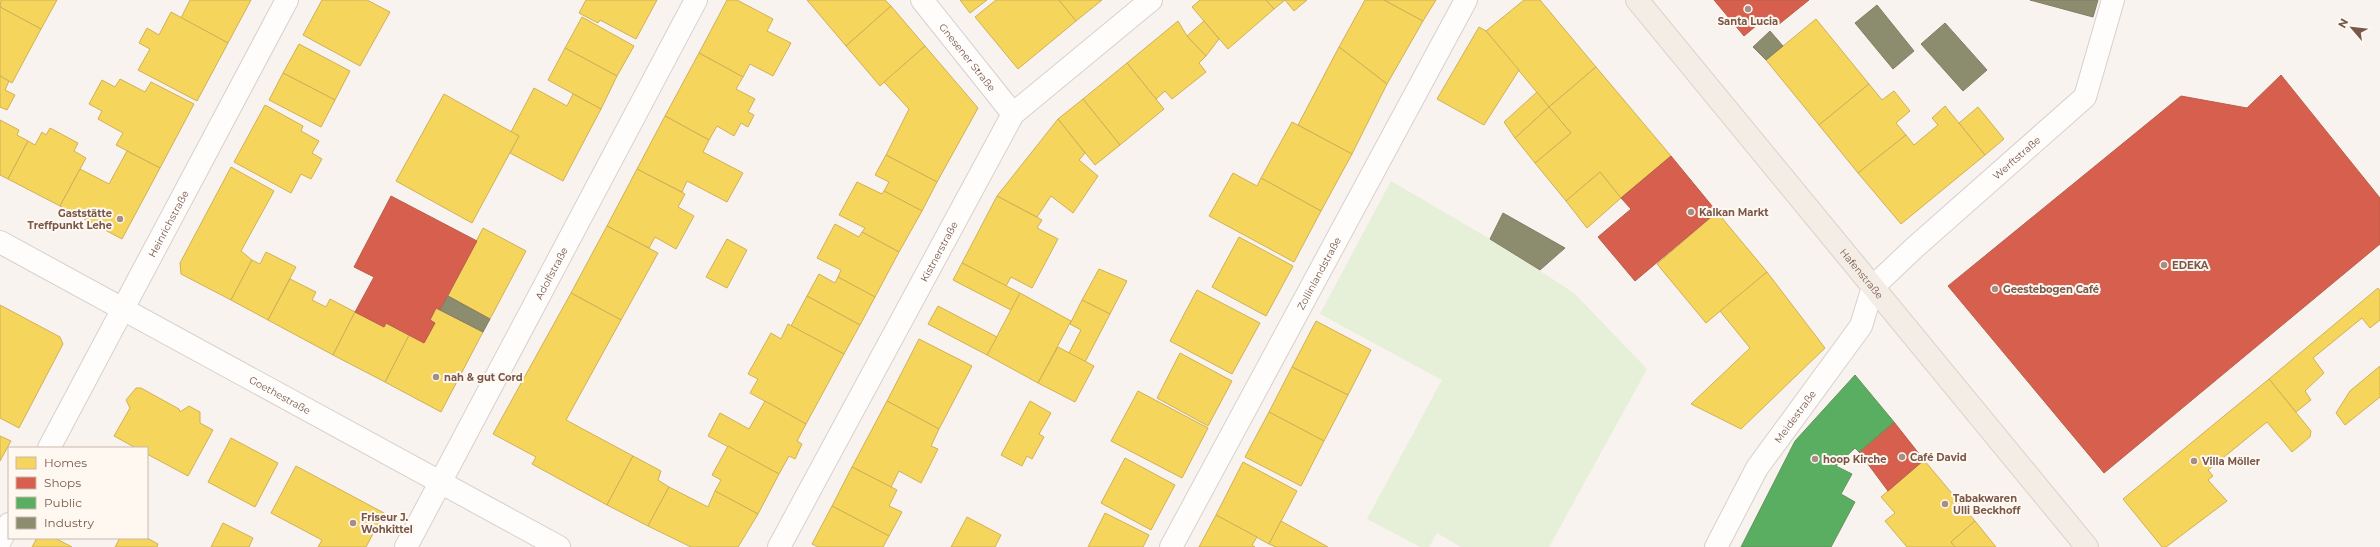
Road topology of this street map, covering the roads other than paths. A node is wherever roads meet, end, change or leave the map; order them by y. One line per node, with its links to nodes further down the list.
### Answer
1 (287, 0): 11 (street, Heinrichstraße)
2 (696, 0): 13 (street, Adolfstraße)
3 (922, 0): 8 (street, Gnesener Straße)
4 (1151, 0): 8 (street, Kistnerstraße)
5 (1466, 0): 19 (street, Zollinlandstraße)
6 (1637, 0): 10 (main road, Hafenstraße)
7 (2113, 0): 10 (street, Werftstraße)
8 (1012, 114): 18 (street, Kistnerstraße)
9 (0, 242): 11 (street, Goethestraße)
10 (1873, 287): 20 (street, Meidestraße); 21 (main road, Hafenstraße)
11 (123, 309): 12 (street, Heinrichstraße); 13 (street, Goethestraße)
12 (50, 447)
13 (441, 483): 16 (street, Adolfstraße); 17 (street, Goethestraße)
14 (8, 526): 15 (street)
15 (0, 541)
16 (406, 547)
17 (559, 547)
18 (779, 547)
19 (1172, 547)
20 (1716, 547)
21 (2087, 547)

